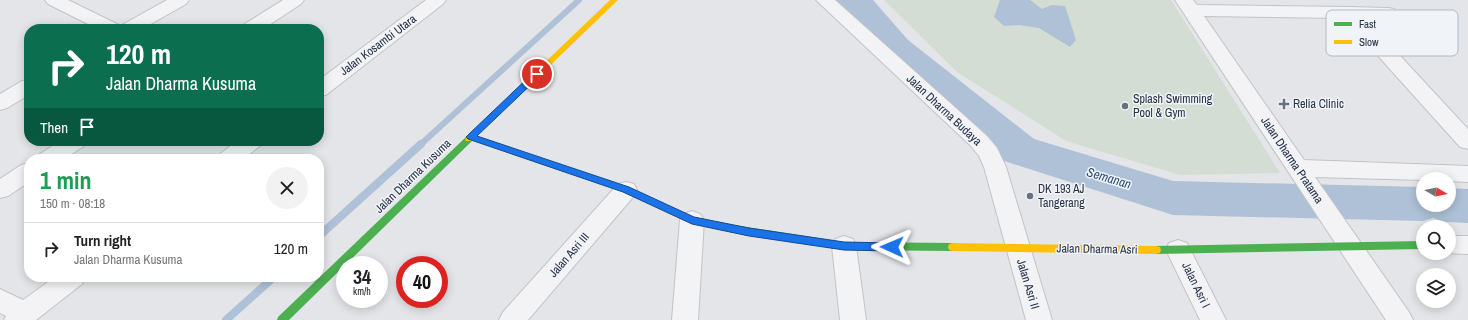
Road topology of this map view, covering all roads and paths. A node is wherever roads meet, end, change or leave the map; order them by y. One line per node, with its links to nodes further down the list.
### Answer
1 (54, 0): 9 (street)
2 (180, 0): 10 (street)
3 (437, 0): 13 (street, Jalan Kosambi Utara)
4 (614, 0): 16 (street, Jalan Dharma Kusuma)
5 (826, 0): 33 (street, Jalan Dharma Budaya)
6 (285, 2): 11 (street)
7 (1188, 5): 8 (street); 22 (street, Jalan Dharma Pratama)
8 (1326, 12)
9 (102, 24)
10 (138, 24)
11 (256, 24)
12 (1389, 56): 17 (street)
13 (324, 86)
14 (24, 89): 15 (street)
15 (0, 103)
16 (471, 137): 26 (street, Jalan Dharma Asri); 35 (street, Jalan Dharma Kusuma)
17 (1468, 142)
18 (68, 146): 20 (street)
19 (245, 146): 21 (street)
20 (56, 154)
21 (235, 154)
22 (1300, 171): 24 (street); 28 (street, Jalan Dharma Pratama)
23 (24, 174): 25 (street)
24 (1468, 174)
25 (0, 190)
26 (626, 190): 27 (street, Jalan Dharma Asri); 41 (street, Jalan Asri III)
27 (692, 220): 32 (street, Jalan Dharma Asri); 42 (street)
28 (1348, 244): 29 (street, Jalan Dharma Asri); 34 (street, Jalan Dharma Asri); 46 (street, Jalan Dharma Pratama)
29 (1416, 245)
30 (1456, 245): 31 (street)
31 (1468, 245)
32 (844, 246): 33 (street, Jalan Dharma Asri); 43 (street)
33 (1017, 248): 34 (street, Jalan Dharma Asri); 44 (street, Jalan Asri II)
34 (1178, 250): 45 (street, Jalan Asri I)
35 (324, 279)
36 (66, 282): 39 (street)
37 (321, 282): 40 (street, Jalan Dharma Kusuma)
38 (0, 300): 39 (street)
39 (21, 317)
40 (282, 320)
41 (512, 320)
42 (685, 320)
43 (853, 320)
44 (1039, 320)
45 (1213, 320)
46 (1400, 320)

